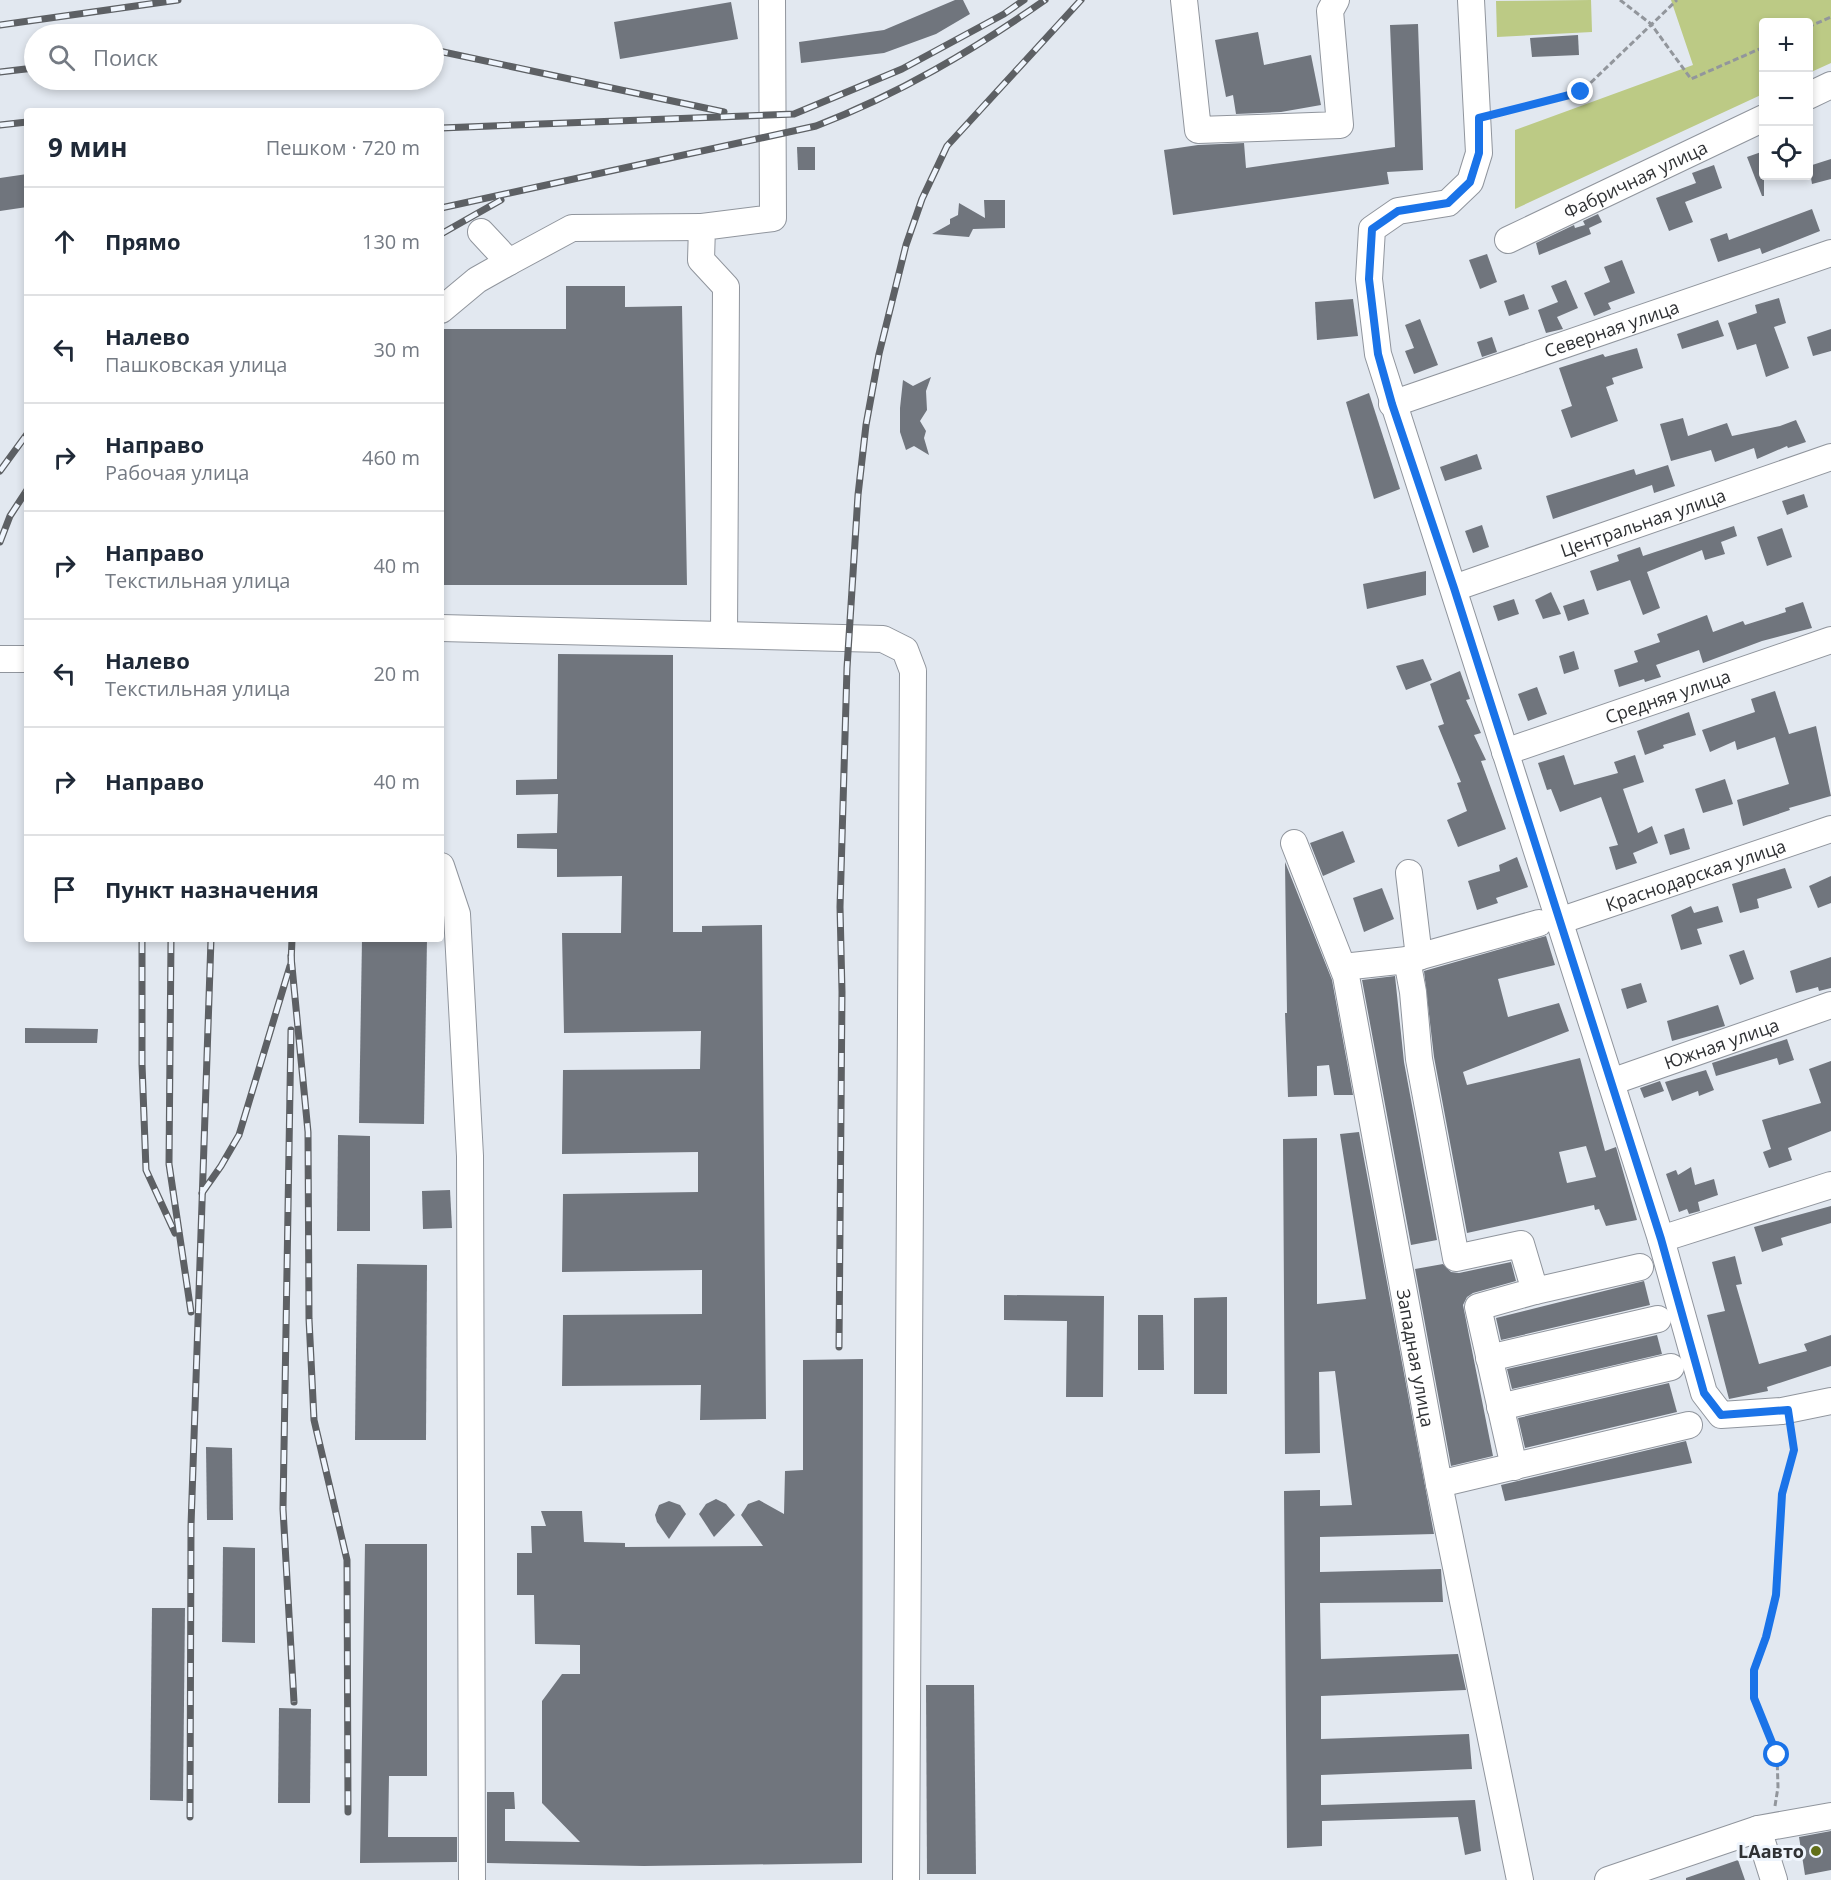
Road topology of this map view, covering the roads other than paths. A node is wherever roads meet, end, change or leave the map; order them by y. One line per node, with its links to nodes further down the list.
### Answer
1 (772, 0): 8 (street)
2 (1184, 0): 3 (street)
3 (1336, 0)
4 (1471, 0): 14 (street)
5 (1831, 85): 6 (street)
6 (1813, 94)
7 (1759, 120): 10 (street, Фабричная улица)
8 (702, 226): 12 (street); 18 (street)
9 (481, 232): 12 (street)
10 (1508, 240)
11 (1831, 253): 14 (street, Северная улица)
12 (509, 262): 13 (street)
13 (444, 308)
14 (1392, 404): 16 (street)
15 (1831, 457): 16 (street, Центральная улица)
16 (1454, 588): 22 (street)
17 (444, 628): 18 (street)
18 (724, 635): 47 (street)
19 (1831, 640): 22 (street, Средняя улица)
20 (0, 659): 21 (street)
21 (24, 659)
22 (1505, 752): 27 (street)
23 (1831, 829): 27 (street, Краснодарская улица)
24 (1294, 843): 29 (street, Западная улица)
25 (1409, 873): 28 (street)
26 (444, 875): 46 (street)
27 (1549, 922): 28 (street, Краснодарская улица); 31 (street)
28 (1413, 958): 29 (street, Краснодарская улица); 35 (street)
29 (1343, 967): 43 (street, Западная улица)
30 (1831, 1005): 31 (street, Южная улица)
31 (1611, 1082): 33 (street)
32 (1831, 1185): 33 (street)
33 (1661, 1239): 39 (street)
34 (1640, 1267): 35 (street)
35 (1535, 1291): 37 (street)
36 (1658, 1319): 37 (street)
37 (1489, 1358): 40 (street)
38 (1671, 1367): 40 (street)
39 (1831, 1401)
40 (1500, 1407): 42 (street)
41 (1689, 1425): 42 (street)
42 (1514, 1467): 43 (street)
43 (1439, 1484): 48 (street, Западная улица)
44 (1831, 1816): 45 (street)
45 (1765, 1828): 49 (street); 50 (street)
46 (472, 1880)
47 (906, 1880)
48 (1520, 1880)
49 (1608, 1880)
50 (1774, 1880)

